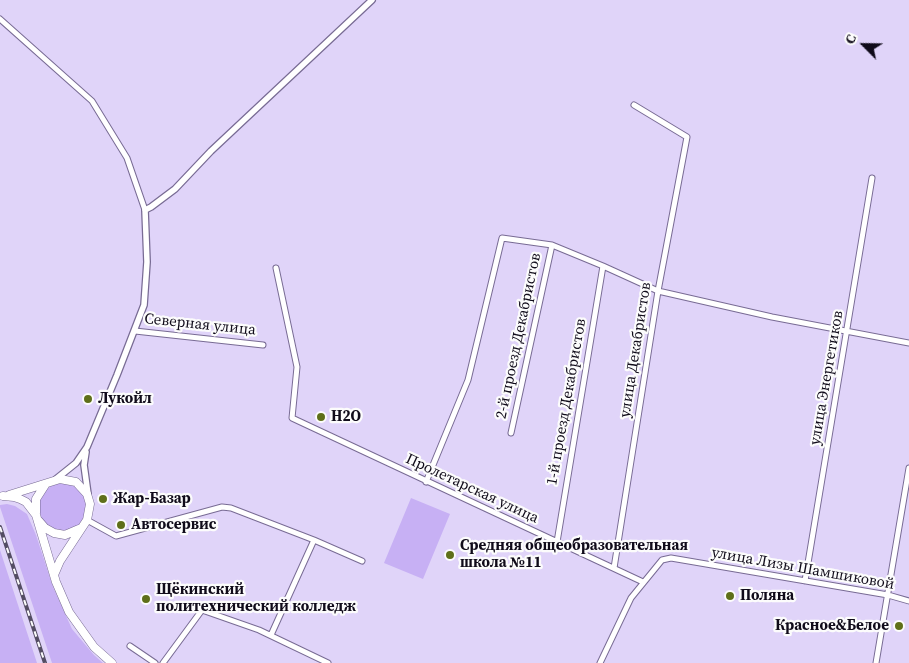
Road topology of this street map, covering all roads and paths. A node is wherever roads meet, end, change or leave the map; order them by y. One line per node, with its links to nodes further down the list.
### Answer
1 (372, 0): 5 (street)
2 (0, 19): 5 (street)
3 (634, 105): 9 (street, улица Декабристов)
4 (872, 178): 11 (street, улица Энергетиков)
5 (145, 210): 10 (street)
6 (552, 244): 7 (street); 14 (street, 2-й проезд Декабристов); 18 (street)
7 (603, 266): 9 (street); 24 (street, 1-й проезд Декабристов)
8 (276, 268): 18 (street, Пролетарская улица)
9 (658, 291): 11 (street); 26 (street, улица Декабристов)
10 (135, 331): 13 (street, Северная улица); 15 (street)
11 (847, 331): 12 (street); 28 (street, улица Энергетиков)
12 (909, 343)
13 (263, 345)
14 (512, 433)
15 (87, 447): 17 (street); 20 (street)
16 (909, 468): 30 (street)
17 (52, 481): 19 (main road); 20 (main road); 21 (main road)
18 (426, 482): 24 (street, Пролетарская улица)
19 (1, 497): 21 (main road)
20 (89, 499): 22 (main road)
21 (37, 517): 22 (main road); 27 (main road)
22 (86, 522): 23 (street); 27 (main road)
23 (314, 540): 25 (street); 32 (street)
24 (556, 542): 26 (street, Пролетарская улица)
25 (362, 561)
26 (614, 568): 29 (street, Пролетарская улица)
27 (54, 574): 34 (main road)
28 (805, 581): 29 (street, улица Лизы Шамшиковой); 30 (street, улица Лизы Шамшиковой)
29 (643, 582): 38 (street, улица Лизы Шамшиковой)
30 (888, 595): 31 (street, улица Лизы Шамшиковой); 39 (street)
31 (909, 601)
32 (271, 635): 36 (street); 37 (street)
33 (130, 646): 35 (street)
34 (112, 663)
35 (155, 663)
36 (163, 663)
37 (328, 663)
38 (600, 663)
39 (876, 663)

